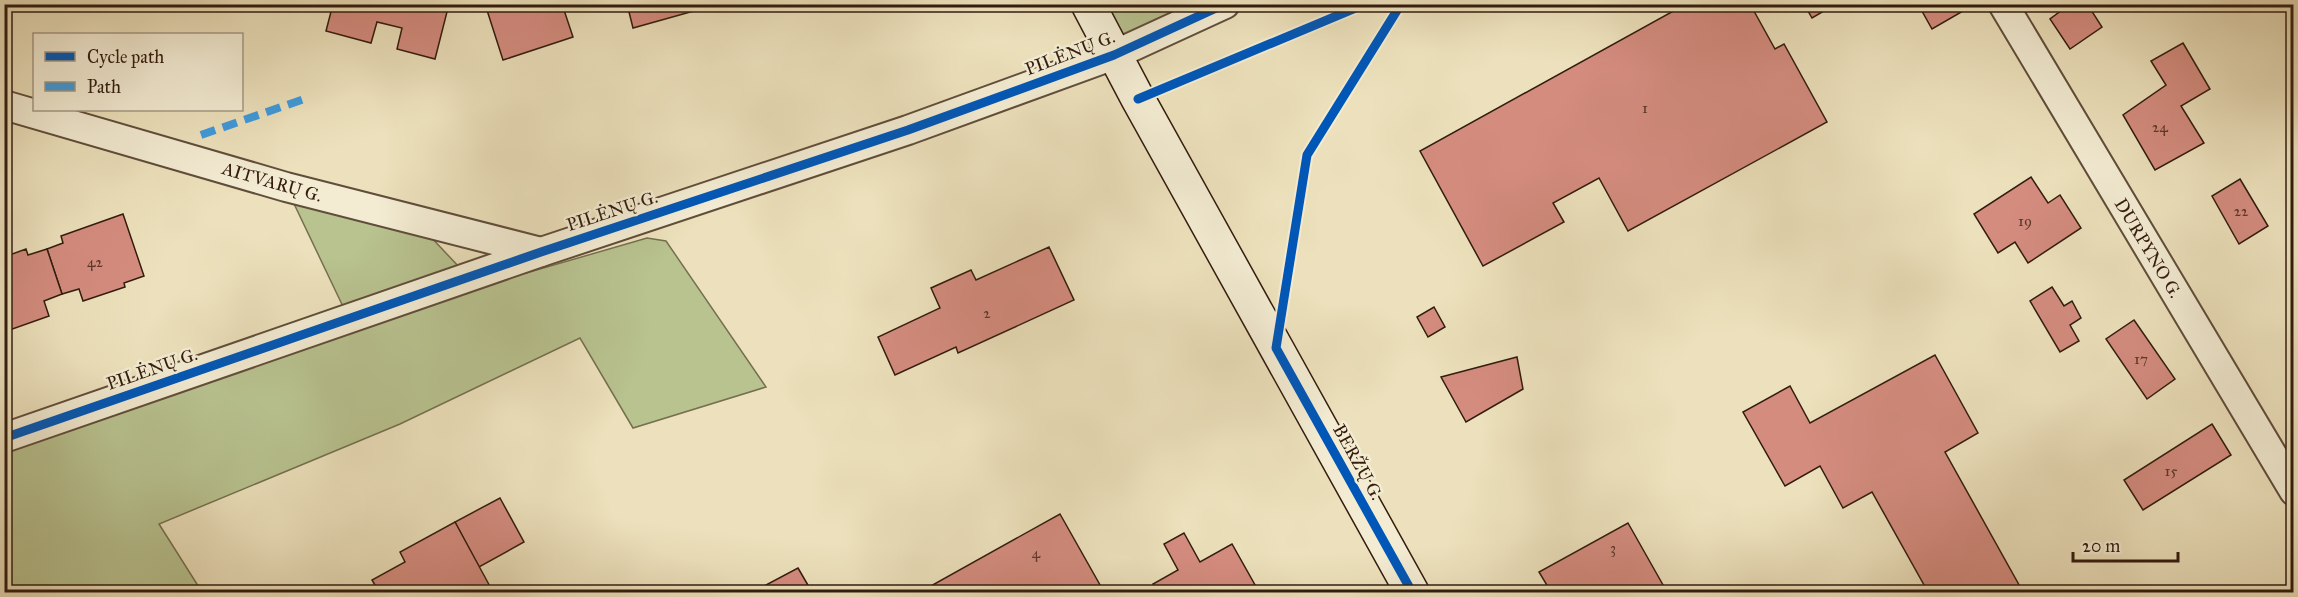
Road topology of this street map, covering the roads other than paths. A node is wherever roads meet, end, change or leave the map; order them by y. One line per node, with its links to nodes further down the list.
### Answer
1 (1088, 4): 4 (main road, BERŽŲ G.)
2 (1225, 4): 4 (street, PILĖNŲ G.)
3 (2003, 4): 8 (street, DURPYNO G.)
4 (1114, 55): 6 (street, PILĖNŲ G.); 9 (main road, BERŽŲ G.)
5 (4, 105): 6 (street, AITVARŲ G.)
6 (541, 252): 7 (street, PILĖNŲ G.)
7 (4, 438)
8 (2294, 491)
9 (1412, 592)

